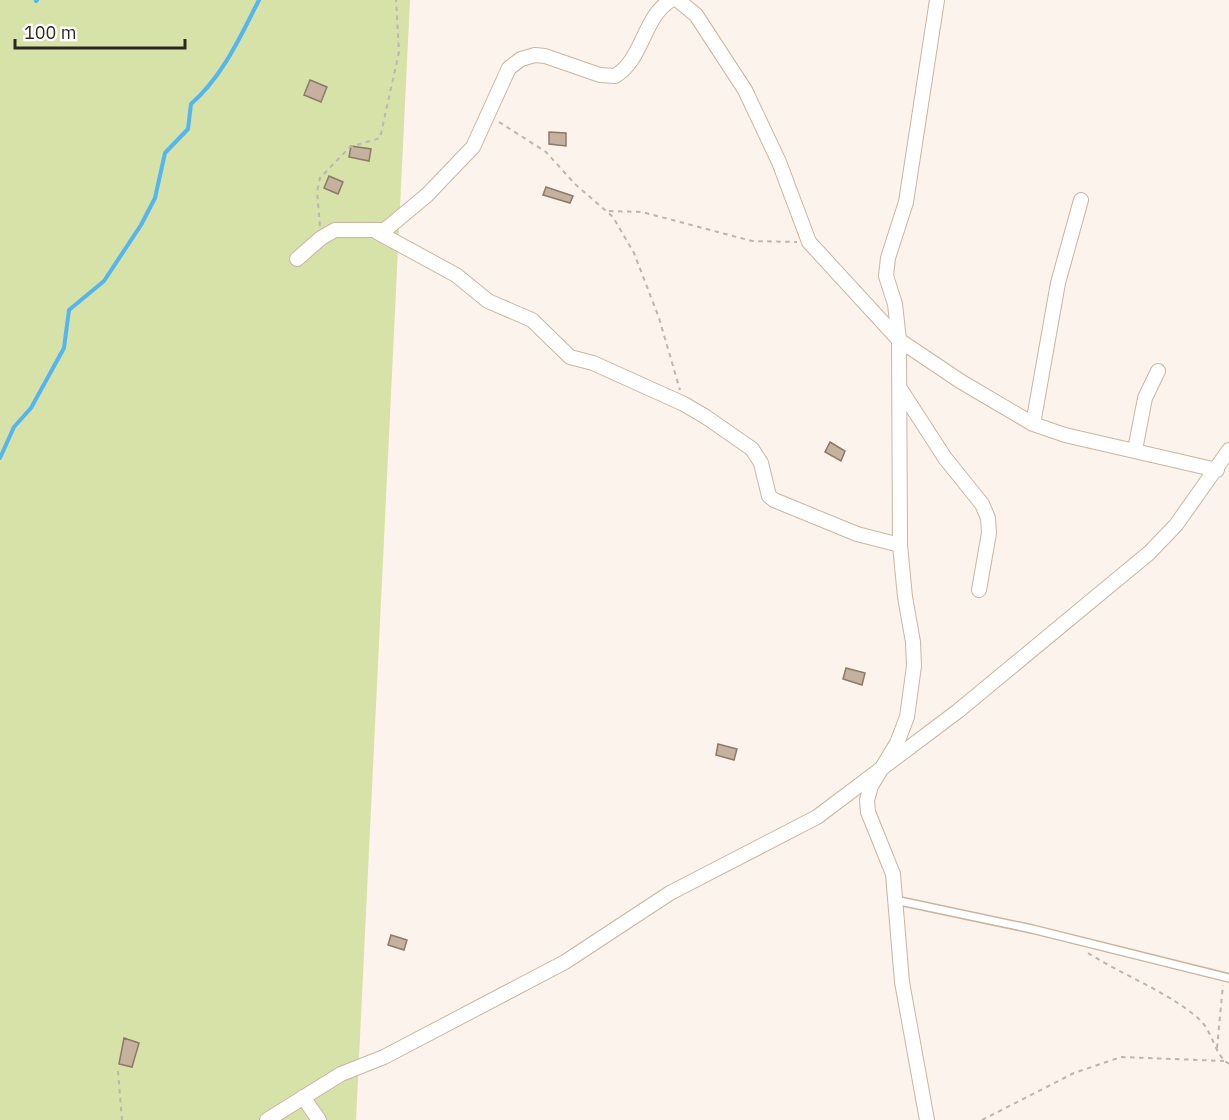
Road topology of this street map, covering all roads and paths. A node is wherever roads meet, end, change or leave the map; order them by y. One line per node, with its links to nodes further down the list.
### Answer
1 (396, 0): 8 (path)
2 (677, 0): 4 (street); 9 (street)
3 (937, 0): 11 (street)
4 (489, 116): 6 (path); 7 (street)
5 (1081, 200): 15 (street)
6 (609, 211): 9 (path); 14 (path)
7 (378, 232): 8 (street); 14 (street)
8 (321, 238): 10 (street)
9 (809, 242): 11 (street)
10 (297, 259)
11 (898, 340): 13 (street); 15 (street)
12 (1158, 371): 16 (street)
13 (899, 388): 19 (street); 20 (street)
14 (684, 404): 19 (street)
15 (1033, 424): 16 (street)
16 (1135, 450): 18 (street)
17 (1229, 450): 18 (street)
18 (1217, 470): 21 (street)
19 (900, 545): 21 (street)
20 (979, 590)
21 (883, 766): 22 (street); 29 (street)
22 (896, 900): 24 (lane); 33 (street)
23 (1083, 949): 25 (path)
24 (1227, 977): 25 (path)
25 (1217, 1048): 26 (path)
26 (1224, 1062): 27 (path); 34 (path)
27 (1229, 1064)
28 (117, 1071): 30 (path)
29 (303, 1097): 31 (street); 32 (street)
30 (122, 1120)
31 (267, 1120)
32 (319, 1120)
33 (927, 1120)
34 (982, 1120)

